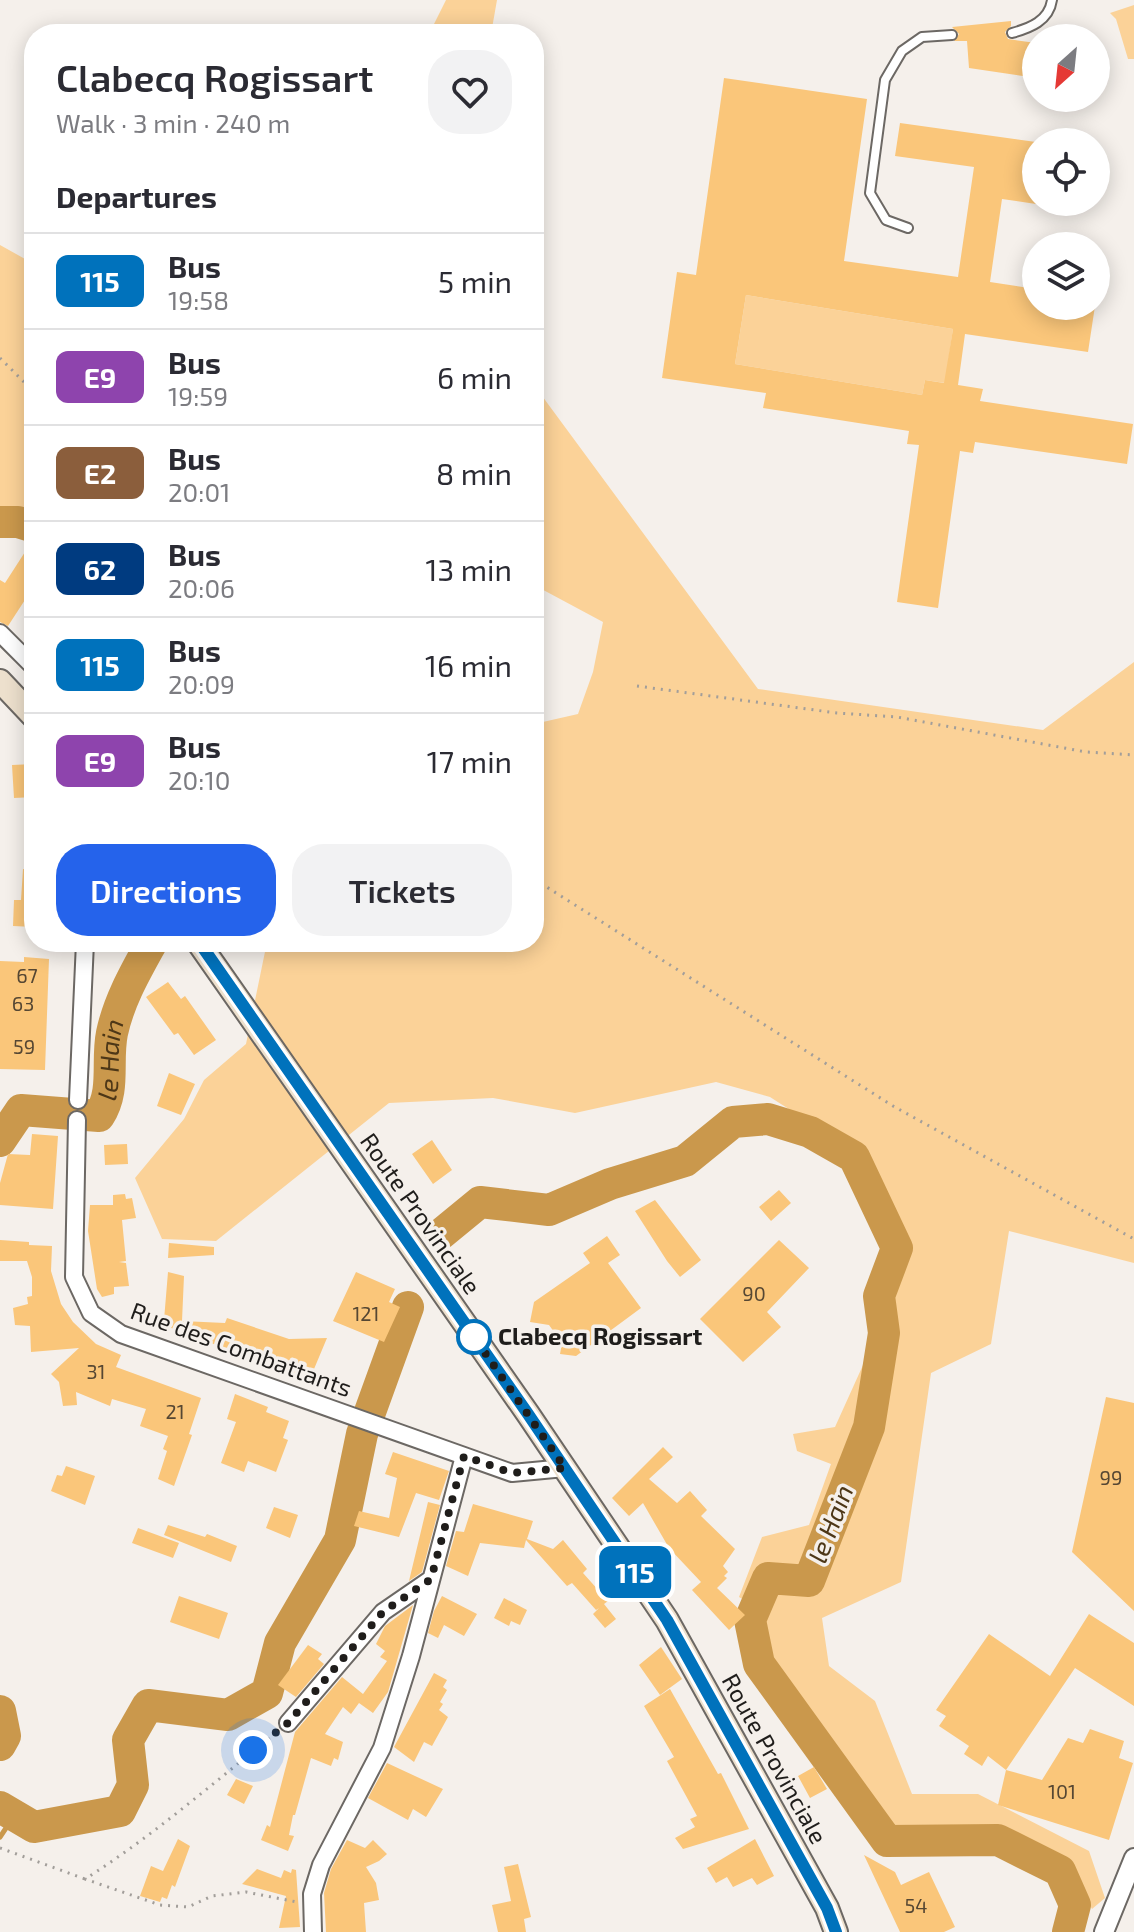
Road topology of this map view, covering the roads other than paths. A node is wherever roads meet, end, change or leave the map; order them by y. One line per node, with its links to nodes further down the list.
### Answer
1 (1052, 0): 2 (lane)
2 (1012, 33)
3 (952, 35): 4 (lane)
4 (908, 228)
5 (0, 633): 6 (street)
6 (24, 657)
7 (0, 681): 8 (main road)
8 (24, 706)
9 (85, 952): 11 (street)
10 (205, 952): 14 (main road, Route Provinciale)
11 (78, 1100)
12 (77, 1120): 13 (street, Rue des Combattants)
13 (464, 1456): 14 (street, Rue des Combattants); 15 (street)
14 (565, 1468): 19 (main road, Route Provinciale)
15 (431, 1579): 16 (street); 18 (street)
16 (288, 1723)
17 (1134, 1858): 20 (street)
18 (313, 1932)
19 (836, 1932)
20 (1104, 1932)

